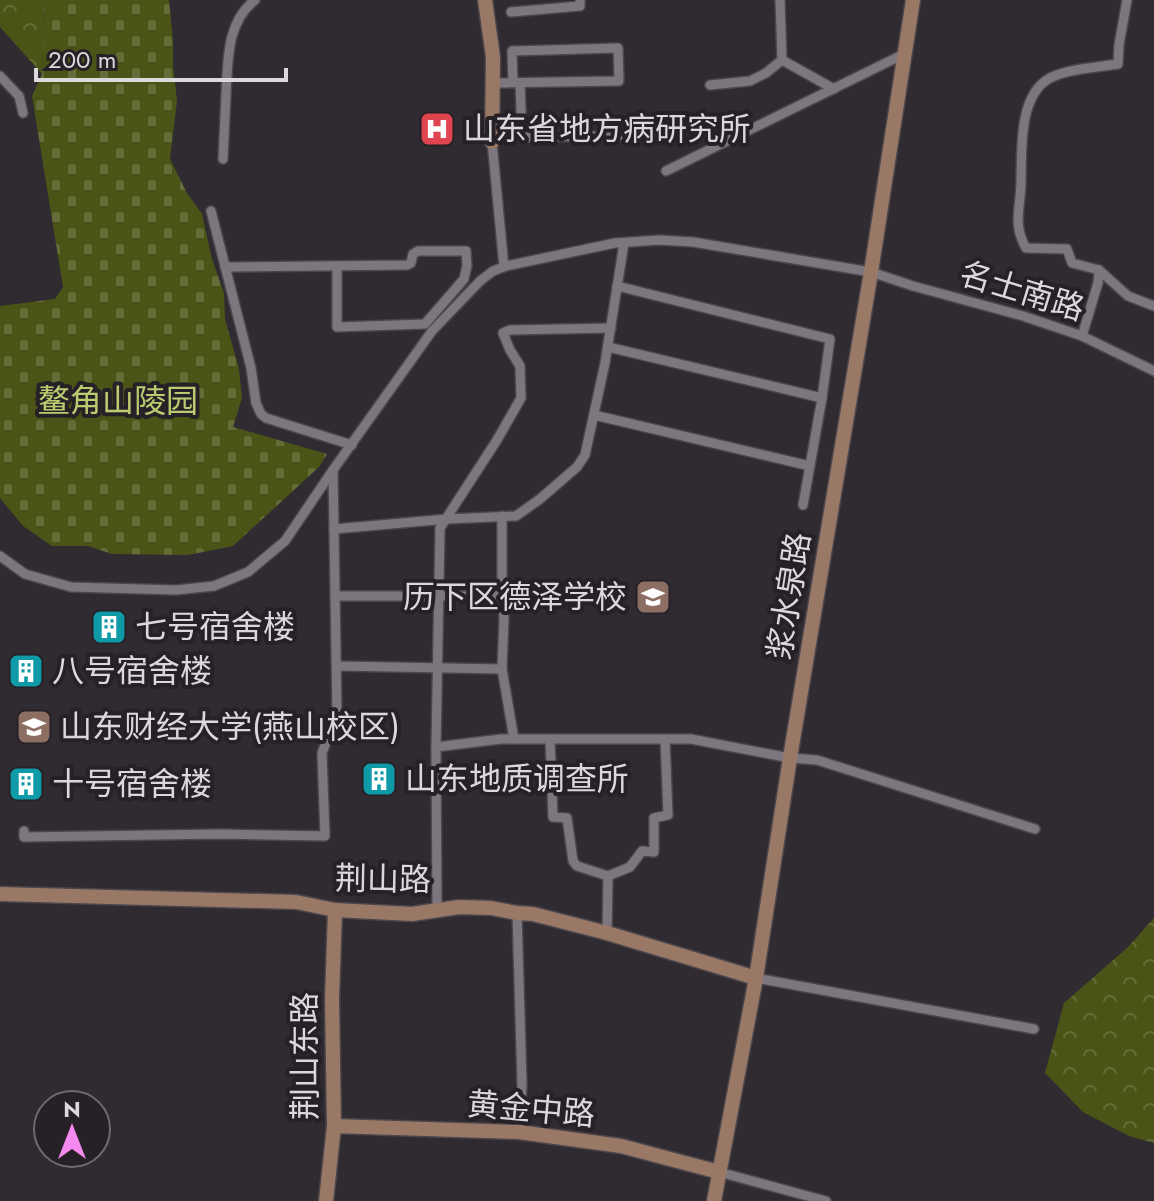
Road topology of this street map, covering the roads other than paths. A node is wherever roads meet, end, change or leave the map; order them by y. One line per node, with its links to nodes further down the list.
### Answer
1 (255, 0): 18 (street)
2 (485, 0): 11 (main road)
3 (580, 0): 7 (street)
4 (780, 0): 9 (street)
5 (913, 0): 8 (main road, 浆水泉路)
6 (1127, 0): 25 (street)
7 (511, 12)
8 (904, 54): 14 (street); 26 (main road, 浆水泉路)
9 (782, 60): 13 (street); 14 (street)
10 (0, 76): 15 (street)
11 (493, 83): 12 (street); 17 (main road)
12 (516, 83): 12 (street); 16 (street)
13 (710, 85)
14 (834, 89): 19 (street)
15 (23, 113)
16 (619, 136)
17 (492, 142): 24 (street)
18 (223, 159)
19 (666, 171)
20 (211, 211): 23 (street)
21 (624, 243): 24 (street, 名士南路); 26 (street, 名士南路); 27 (street)
22 (337, 266): 22 (street); 23 (street)
23 (225, 267): 35 (street)
24 (504, 267): 35 (street)
25 (1099, 270): 28 (street); 30 (street)
26 (871, 272): 30 (street, 名士南路); 53 (main road, 浆水泉路)
27 (617, 286): 29 (street); 33 (street)
28 (1154, 306)
29 (611, 328): 31 (street); 40 (street)
30 (1082, 336): 32 (street, 名士南路)
31 (608, 347): 33 (street); 34 (street)
32 (1154, 371)
33 (822, 398): 36 (street)
34 (594, 415): 36 (street); 39 (street)
35 (352, 445): 37 (street)
36 (810, 466): 38 (street)
37 (333, 470): 41 (street); 42 (street)
38 (803, 505)
39 (502, 516): 40 (street); 44 (street)
40 (447, 519): 41 (street); 45 (street)
41 (334, 529): 43 (street)
42 (0, 556)
43 (335, 596): 45 (street); 46 (street)
44 (503, 596): 45 (street); 48 (street)
45 (439, 597): 47 (street)
46 (337, 666): 47 (street); 55 (street)
47 (437, 669): 48 (street); 52 (street)
48 (502, 669): 49 (street)
49 (514, 739): 50 (street); 52 (street)
50 (550, 739): 51 (street); 56 (street)
51 (665, 739): 53 (street); 56 (street)
52 (436, 747): 59 (street)
53 (790, 758): 54 (street); 62 (main road, 浆水泉路)
54 (1035, 829)
55 (24, 831)
56 (608, 876): 61 (street)
57 (0, 894): 58 (main road, 荆山路)
58 (335, 910): 59 (main road, 荆山路); 64 (main road, 荆山东路)
59 (437, 910): 60 (main road, 荆山路)
60 (517, 913): 61 (main road, 荆山路); 65 (street)
61 (607, 933): 62 (main road, 荆山路)
62 (756, 978): 63 (street); 66 (main road, 浆水泉路)
63 (1034, 1029)
64 (334, 1126): 65 (main road, 黄金中路); 67 (main road, 荆山东路)
65 (519, 1132): 66 (main road, 黄金中路)
66 (719, 1172): 68 (main road, 浆水泉路); 69 (street)
67 (326, 1201)
68 (714, 1201)
69 (826, 1201)

